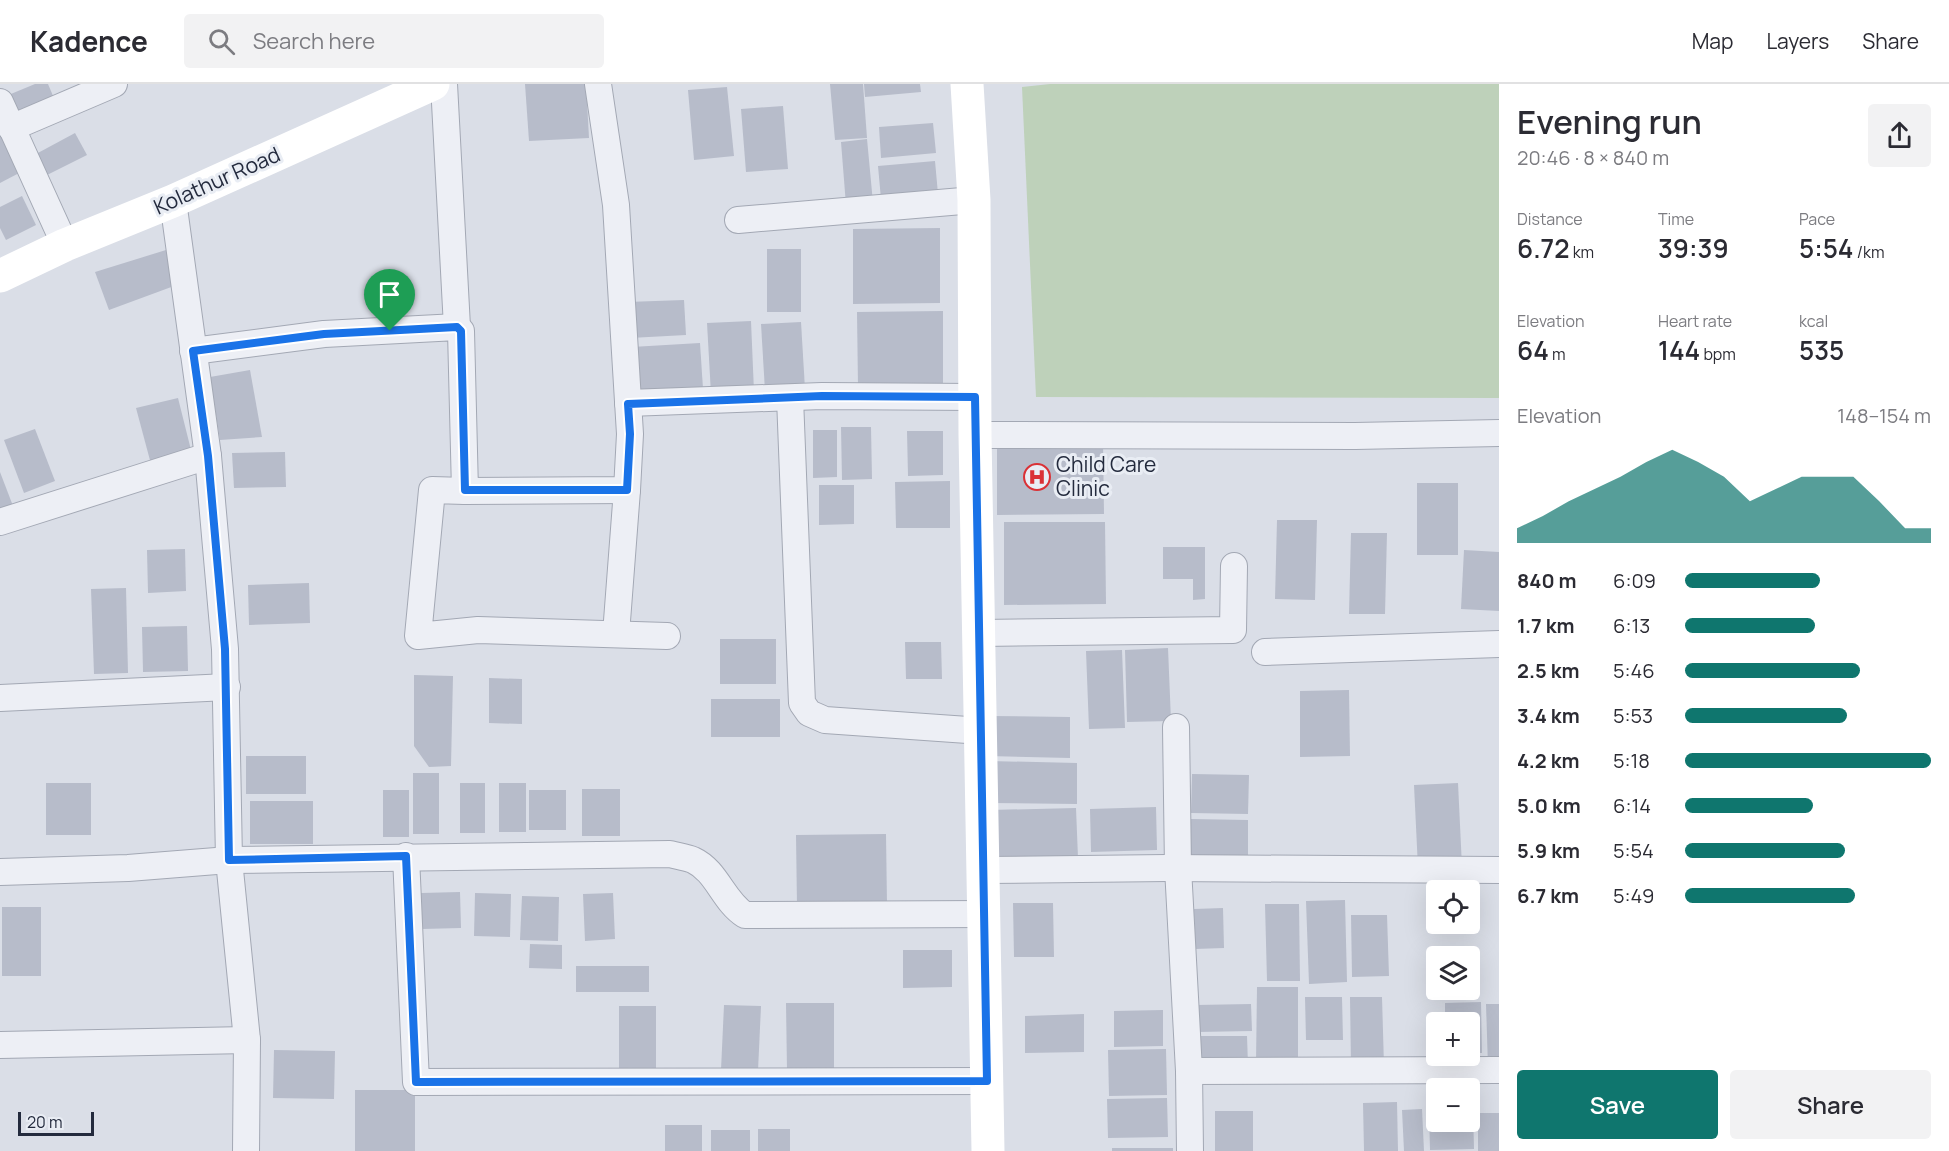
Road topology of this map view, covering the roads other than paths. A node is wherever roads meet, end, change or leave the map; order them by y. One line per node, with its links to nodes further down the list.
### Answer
1 (114, 84): 7 (street)
2 (433, 84): 9 (main road, Kolathur Road)
3 (444, 84): 13 (street)
4 (598, 84): 17 (street)
5 (967, 84): 8 (main road)
6 (0, 102): 7 (street)
7 (12, 128): 11 (street)
8 (974, 200): 10 (street); 15 (main road)
9 (173, 201): 11 (main road, Kolathur Road); 14 (street)
10 (738, 220)
11 (65, 245): 12 (main road, Kolathur Road)
12 (0, 276)
13 (457, 327): 14 (street); 21 (street)
14 (193, 351): 20 (street)
15 (975, 397): 16 (street); 19 (main road)
16 (790, 398): 17 (street); 33 (street)
17 (628, 404): 22 (street)
18 (1499, 433): 19 (street)
19 (975, 435): 25 (main road)
20 (208, 456): 23 (street); 30 (street)
21 (465, 490): 22 (street); 26 (street)
22 (627, 490): 26 (street)
23 (0, 522)
24 (1234, 566): 25 (street)
25 (980, 633): 33 (main road)
26 (616, 634): 27 (street)
27 (667, 636)
28 (1499, 644): 29 (street)
29 (1265, 652)
30 (227, 687): 31 (street); 35 (street)
31 (0, 698)
32 (1176, 727): 36 (street)
33 (982, 731): 37 (main road)
34 (406, 856): 35 (street); 40 (street); 45 (street)
35 (229, 860): 39 (street); 41 (street)
36 (1178, 868): 37 (street); 38 (street); 44 (street)
37 (984, 870): 40 (main road)
38 (1499, 870)
39 (0, 872)
40 (985, 914): 45 (main road)
41 (247, 1040): 42 (street); 46 (street)
42 (0, 1045)
43 (1499, 1070): 44 (street)
44 (1189, 1071): 48 (street)
45 (987, 1081): 47 (main road)
46 (246, 1151)
47 (988, 1151)
48 (1190, 1151)

